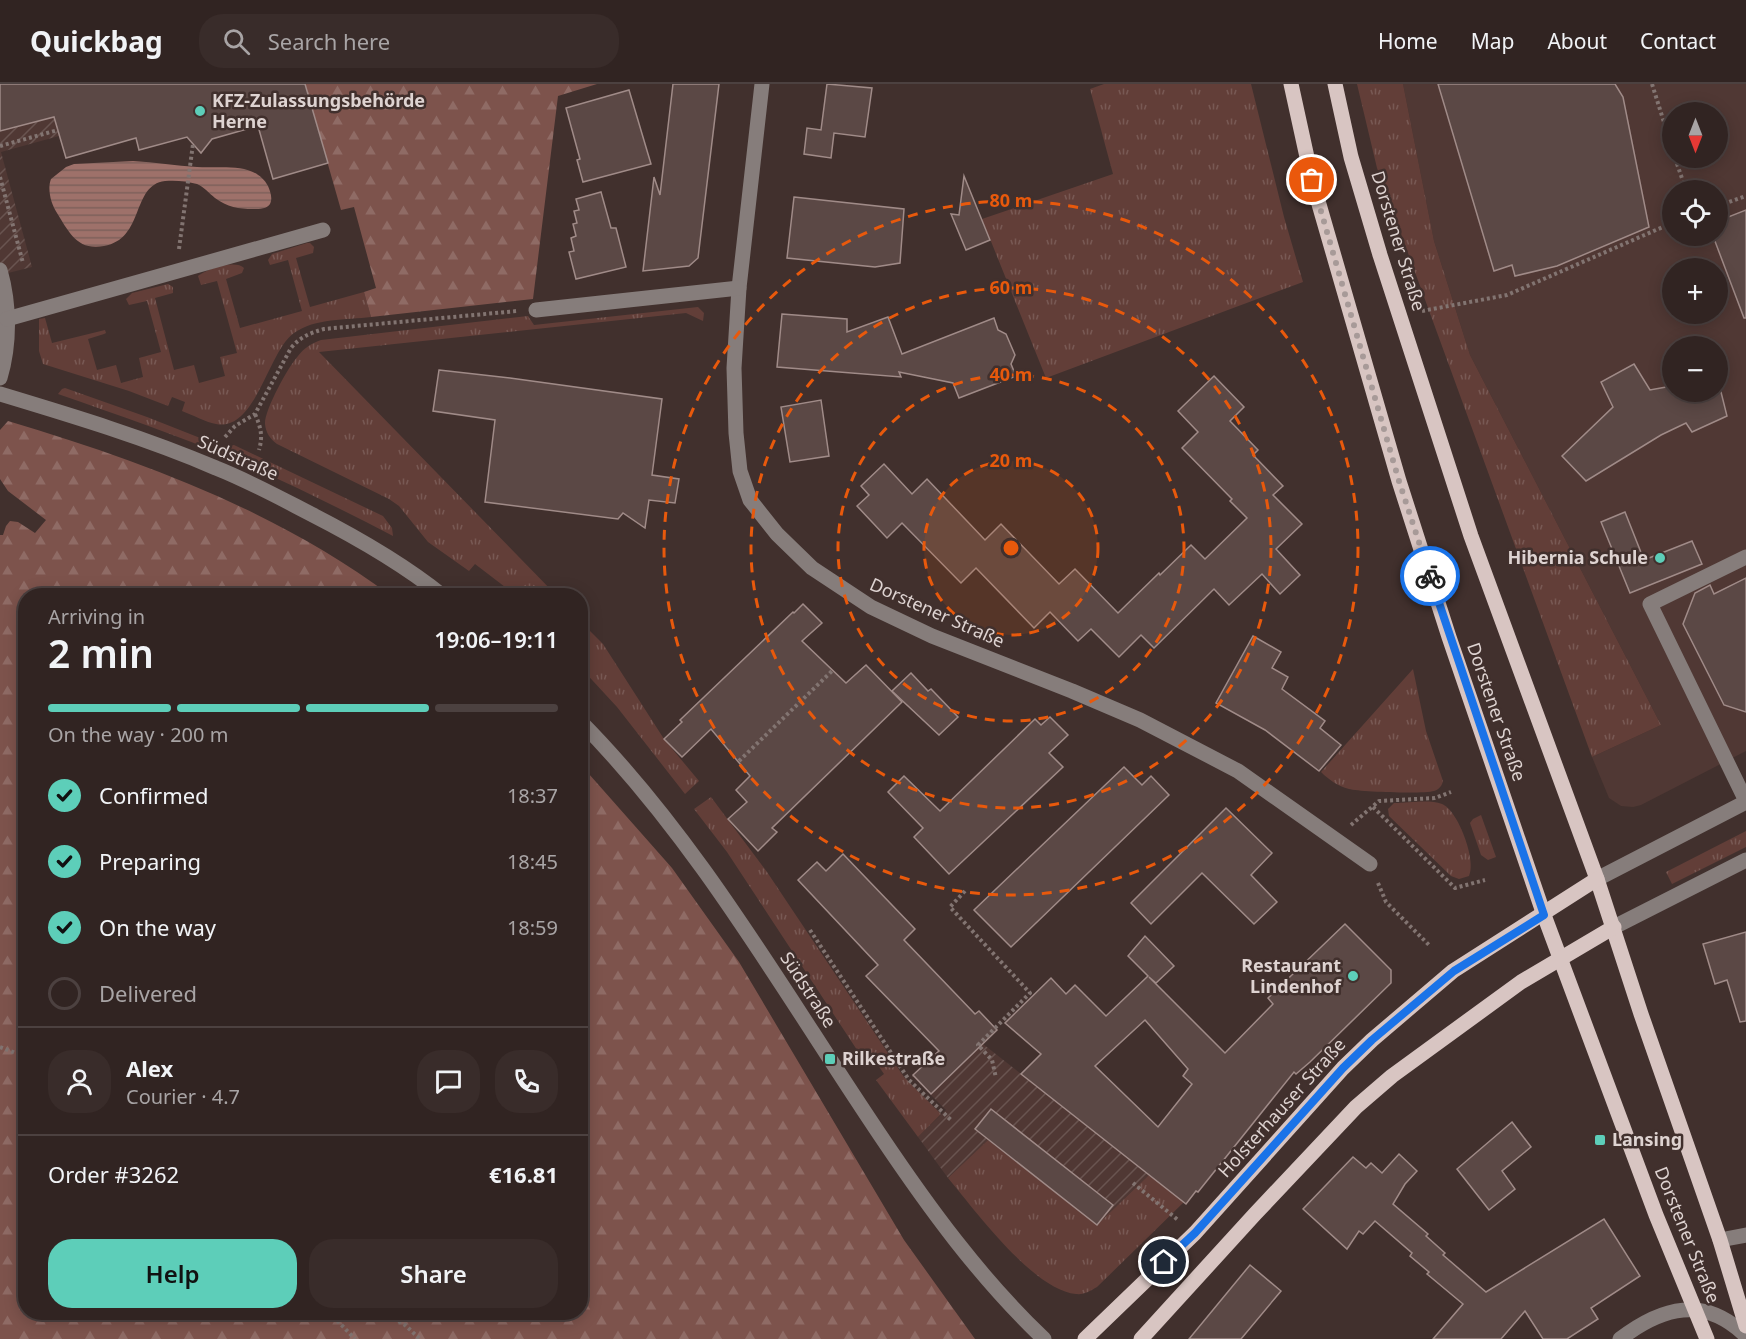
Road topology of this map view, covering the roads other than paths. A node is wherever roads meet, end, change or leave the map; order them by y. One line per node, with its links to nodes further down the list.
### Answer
1 (762, 84): 6 (street, Dorstener Straße)
2 (1291, 84): 18 (main road, Dorstener Straße)
3 (1335, 84): 17 (main road, Dorstener Straße)
4 (323, 230): 8 (street)
5 (0, 270): 8 (street)
6 (739, 288): 7 (street); 16 (street, Dorstener Straße)
7 (536, 310)
8 (7, 319): 9 (street)
9 (0, 378)
10 (0, 394): 12 (street, Südstraße)
11 (1746, 557): 14 (street)
12 (432, 588)
13 (588, 730): 26 (street, Südstraße)
14 (1746, 801): 17 (street, Holsterhauser Straße)
15 (1746, 860): 19 (street)
16 (1370, 864)
17 (1597, 879): 18 (main road, Holsterhauser Straße); 19 (main road, Dorstener Straße)
18 (1544, 915): 20 (main road, Dorstener Straße); 27 (main road, Holsterhauser Straße)
19 (1614, 927): 20 (main road); 22 (main road, Dorstener Straße)
20 (1560, 958): 23 (main road, Dorstener Straße); 28 (main road)
21 (1746, 1235): 22 (street)
22 (1720, 1240): 24 (main road, Dorstener Straße)
23 (1696, 1309): 25 (street); 29 (street); 30 (main road, Dorstener Straße)
24 (1746, 1326)
25 (1746, 1336)
26 (1044, 1339)
27 (1085, 1339)
28 (1141, 1339)
29 (1620, 1339)
30 (1707, 1339)

